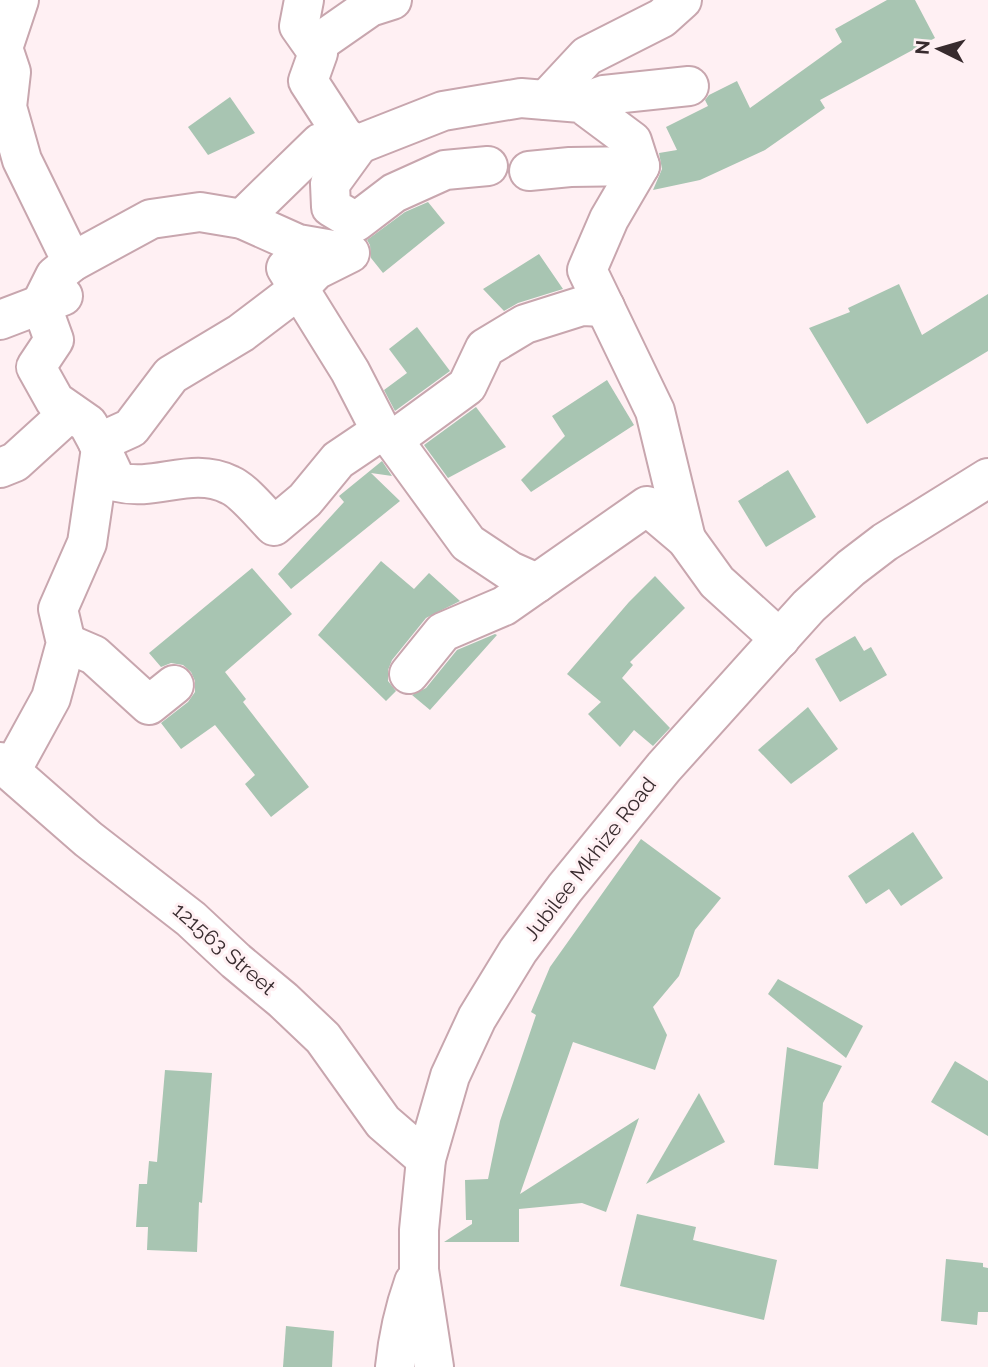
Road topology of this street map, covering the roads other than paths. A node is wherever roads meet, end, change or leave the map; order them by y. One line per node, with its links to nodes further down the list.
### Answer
1 (19, 0): 9 (street)
2 (304, 0): 6 (street)
3 (392, 0): 6 (street)
4 (682, 0): 5 (street)
5 (644, 15): 8 (street)
6 (314, 46): 10 (street)
7 (689, 86): 8 (street)
8 (563, 102): 10 (street); 12 (street)
9 (4, 111): 17 (street)
10 (352, 141): 15 (street); 16 (street)
11 (488, 166): 16 (street)
12 (640, 166): 13 (street); 20 (street)
13 (529, 171)
14 (173, 215): 15 (street); 17 (street); 19 (street)
15 (248, 221): 16 (street); 18 (street)
16 (353, 238): 18 (street)
17 (72, 262): 19 (street)
18 (300, 287): 23 (street); 24 (street)
19 (41, 304): 21 (street); 22 (street)
20 (605, 307): 23 (street); 27 (street)
21 (0, 320)
22 (70, 412): 24 (street); 25 (street)
23 (387, 435): 24 (street); 28 (street)
24 (100, 446): 30 (street)
25 (0, 468)
26 (988, 478): 29 (street, Jubilee Mkhize Road)
27 (686, 539): 28 (street); 29 (street)
28 (537, 583): 31 (street)
29 (780, 639): 34 (street, Jubilee Mkhize Road)
30 (66, 643): 32 (street); 33 (street)
31 (409, 674)
32 (174, 685)
33 (5, 767): 34 (street, 121563 Street)
34 (426, 1159): 35 (street, Jubilee Mkhize Road)
35 (419, 1270): 36 (street); 37 (street, Jubilee Mkhize Road)
36 (395, 1367)
37 (434, 1367)

